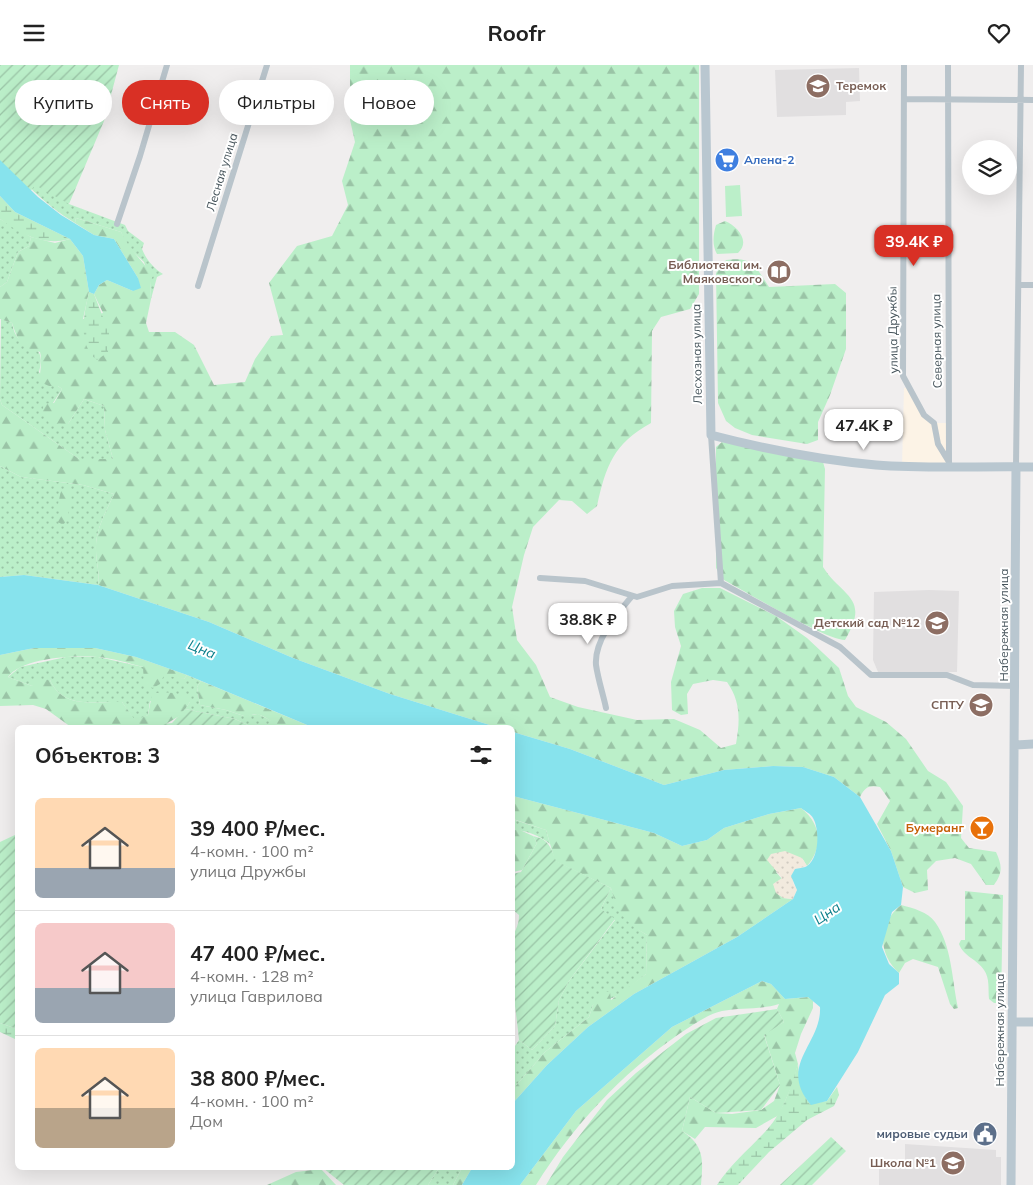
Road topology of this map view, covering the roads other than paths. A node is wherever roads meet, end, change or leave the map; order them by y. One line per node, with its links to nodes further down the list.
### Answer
1 (167, 65): 11 (street)
2 (267, 65): 14 (street, Лесная улица)
3 (705, 65): 15 (street, Лесхозная улица)
4 (904, 65): 7 (street, улица Дружбы)
5 (948, 65): 8 (street, Северная улица)
6 (1021, 65): 9 (street, Набережная улица)
7 (904, 99): 8 (street); 16 (street, улица Дружбы)
8 (947, 99): 9 (street); 16 (street, Северная улица)
9 (1021, 100): 10 (street); 12 (street, Набережная улица)
10 (1033, 100)
11 (117, 224)
12 (1019, 285): 13 (street); 17 (street, Набережная улица)
13 (1033, 285)
14 (198, 286)
15 (711, 435): 16 (street); 20 (street, Лесхозная улица)
16 (949, 464): 17 (street)
17 (1016, 467): 18 (street); 22 (street, Набережная улица)
18 (1033, 467)
19 (540, 578): 21 (street)
20 (721, 583): 21 (street); 22 (street)
21 (632, 596): 23 (street)
22 (1016, 686): 24 (street, Набережная улица)
23 (606, 708)
24 (1015, 745): 25 (street); 26 (street, Набережная улица)
25 (1033, 745)
26 (1012, 1022): 27 (street); 28 (street, Набережная улица)
27 (1033, 1022)
28 (1011, 1185)

